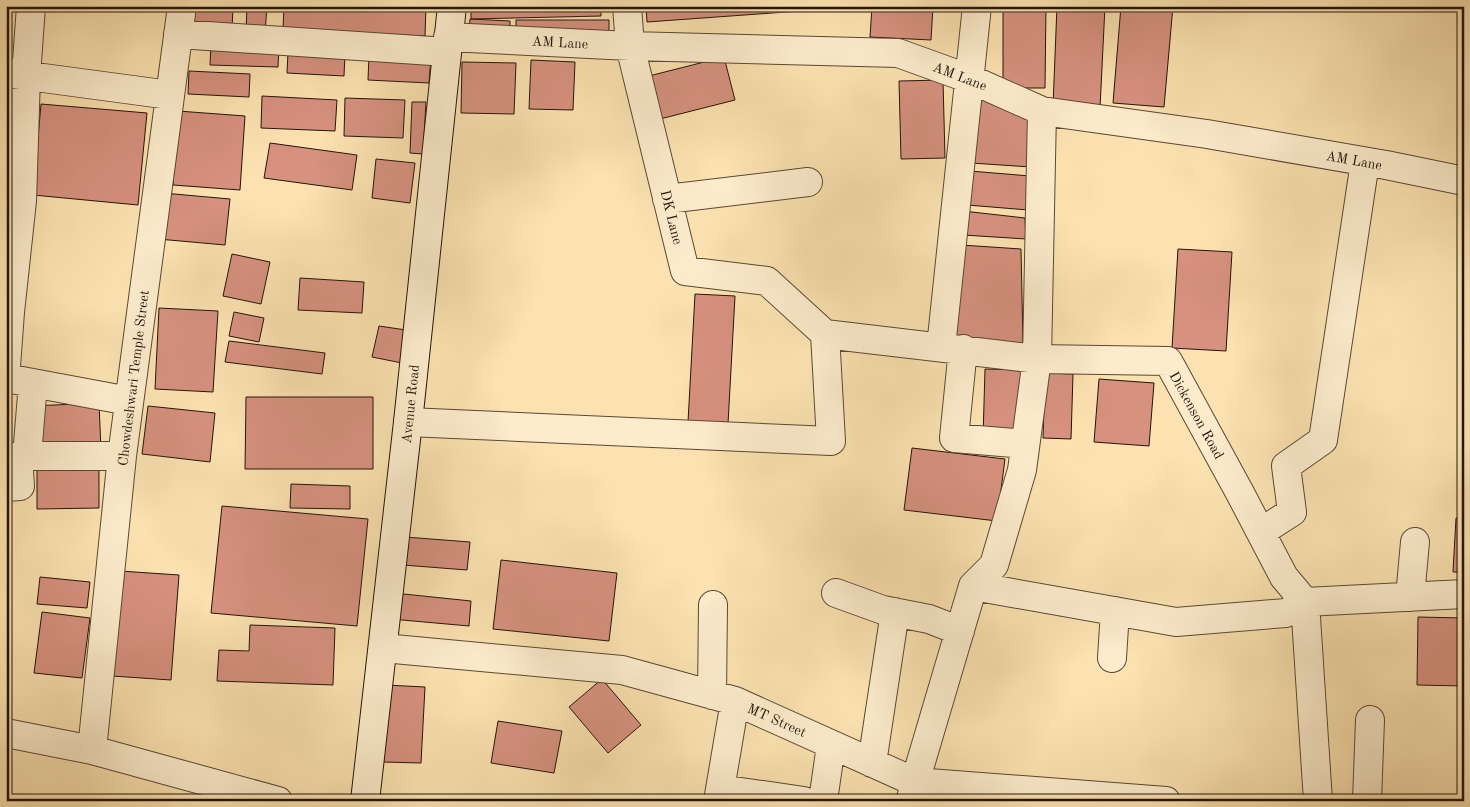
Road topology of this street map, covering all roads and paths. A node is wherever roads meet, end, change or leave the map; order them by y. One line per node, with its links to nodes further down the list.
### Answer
1 (31, 6): 9 (street)
2 (182, 6): 6 (street, Chowdeshwari Temple Street)
3 (452, 6): 7 (street, Avenue Road)
4 (627, 6): 8 (street, DK Lane)
5 (977, 6): 10 (street)
6 (178, 34): 7 (street, AM Lane); 11 (street, Chowdeshwari Temple Street)
7 (448, 45): 8 (street, AM Lane); 24 (street, Avenue Road)
8 (630, 46): 10 (street, AM Lane); 16 (street, DK Lane)
9 (16, 74): 11 (street); 20 (street)
10 (970, 79): 12 (street, AM Lane); 18 (street)
11 (170, 95): 23 (street, Chowdeshwari Temple Street)
12 (1042, 110): 13 (street, AM Lane); 19 (street)
13 (1364, 162): 14 (street, AM Lane); 29 (street)
14 (1464, 180)
15 (808, 182): 16 (street)
16 (667, 198): 17 (street, DK Lane)
17 (825, 334): 18 (street, Dickenson Road); 24 (street)
18 (952, 348): 19 (street, Dickenson Road); 25 (street)
19 (1037, 359): 25 (street); 29 (street, Dickenson Road)
20 (6, 367)
21 (6, 378): 22 (street)
22 (33, 383): 23 (street); 26 (street)
23 (129, 401): 27 (street, Chowdeshwari Temple Street)
24 (408, 422): 40 (street, Avenue Road)
25 (1025, 444): 31 (street)
26 (27, 456): 27 (street); 28 (street)
27 (122, 456): 46 (street, Chowdeshwari Temple Street)
28 (6, 487)
29 (1261, 532): 35 (street, Dickenson Road)
30 (1415, 542): 34 (street)
31 (973, 586): 37 (street); 39 (street)
32 (836, 594): 38 (street)
33 (1464, 594): 34 (street)
34 (1410, 597): 35 (street)
35 (1305, 602): 37 (street); 55 (street)
36 (712, 605): 42 (street)
37 (1116, 611): 41 (street)
38 (895, 612): 39 (street); 47 (street)
39 (960, 630): 48 (street)
40 (383, 648): 42 (street, MT Street); 51 (street, Avenue Road)
41 (1112, 658)
42 (723, 698): 45 (street, MT Street); 49 (street)
43 (1370, 720): 56 (street)
44 (6, 734): 46 (street)
45 (831, 745): 47 (street, MT Street); 53 (street)
46 (92, 750): 50 (street)
47 (872, 763): 48 (street, MT Street)
48 (913, 792): 54 (street, MT Street)
49 (719, 795): 52 (street)
50 (278, 801)
51 (365, 801)
52 (804, 801)
53 (823, 801)
54 (1166, 801)
55 (1318, 801)
56 (1366, 801)

